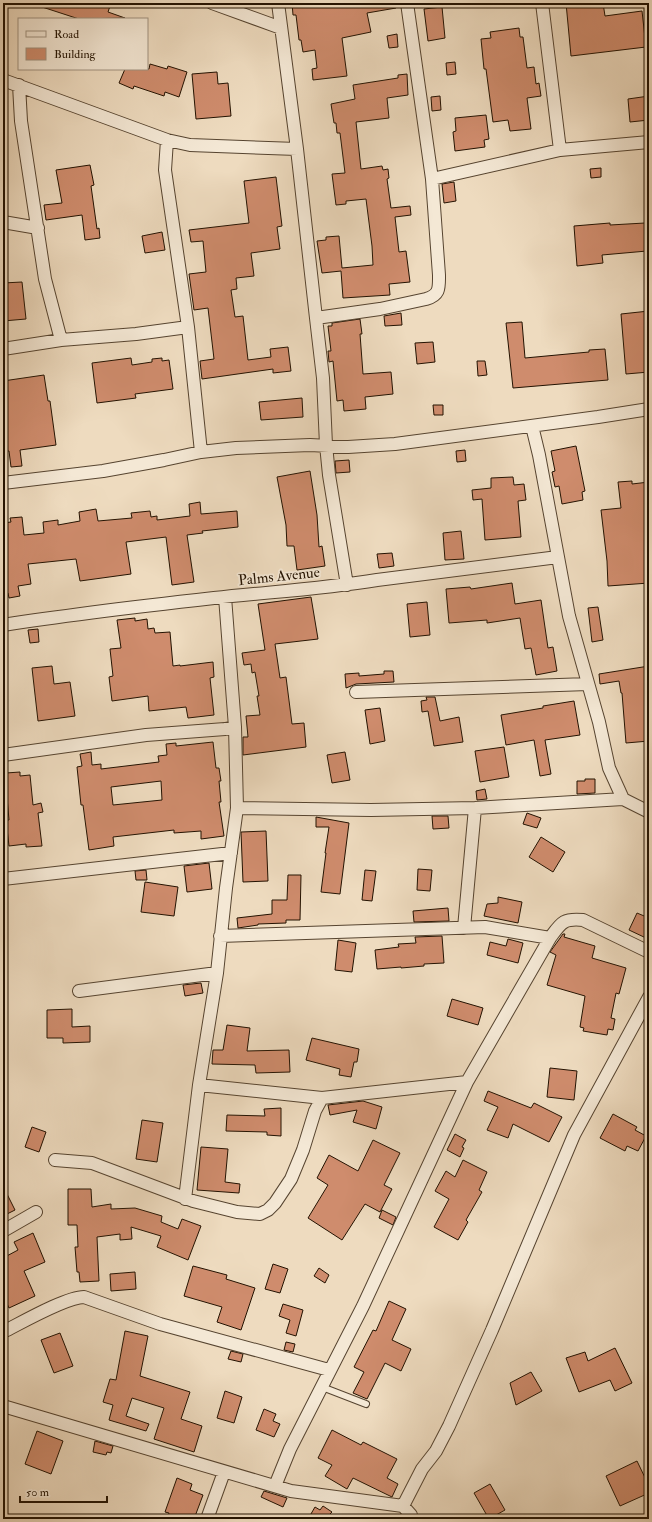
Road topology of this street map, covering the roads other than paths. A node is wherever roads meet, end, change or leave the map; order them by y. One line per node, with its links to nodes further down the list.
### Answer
1 (212, 3): 5 (street)
2 (278, 3): 5 (street)
3 (407, 3): 12 (street)
4 (542, 3): 11 (street)
5 (281, 28): 10 (street)
6 (3, 80): 7 (street)
7 (19, 85): 8 (street); 14 (street)
8 (167, 140): 10 (street); 16 (street)
9 (649, 142): 11 (street)
10 (297, 148): 15 (street)
11 (560, 150): 12 (street)
12 (432, 179): 15 (street)
13 (3, 222): 14 (street)
14 (38, 228): 17 (street)
15 (316, 318): 21 (street)
16 (188, 327): 17 (street); 22 (street)
17 (61, 340): 18 (street)
18 (3, 349)
19 (649, 409): 20 (street)
20 (532, 426): 21 (street); 24 (street)
21 (326, 445): 22 (street); 25 (street)
22 (201, 452): 23 (street)
23 (3, 483)
24 (558, 557): 25 (street, Palms Avenue); 28 (street)
25 (347, 585): 26 (street, Palms Avenue)
26 (225, 597): 27 (street, Palms Avenue); 30 (street)
27 (3, 625)
28 (588, 684): 29 (street); 32 (street)
29 (356, 692)
30 (235, 727): 31 (street); 33 (street)
31 (3, 755)
32 (623, 799): 34 (street); 35 (street)
33 (237, 808): 34 (street); 36 (street)
34 (475, 808): 38 (street)
35 (649, 812)
36 (231, 853): 37 (street); 39 (street)
37 (3, 879)
38 (464, 928): 39 (street); 40 (street)
39 (220, 936): 42 (street)
40 (550, 938): 41 (street); 45 (street)
41 (649, 952)
42 (217, 973): 43 (street); 46 (street)
43 (79, 991)
44 (649, 997): 59 (street)
45 (467, 1082): 47 (street); 53 (street)
46 (199, 1085): 47 (street); 49 (street)
47 (322, 1098): 49 (street)
48 (55, 1160): 49 (street)
49 (185, 1199)
50 (36, 1212): 51 (street)
51 (3, 1232)
52 (3, 1332): 53 (street)
53 (329, 1370): 54 (street)
54 (322, 1387): 55 (lane); 58 (street)
55 (366, 1404)
56 (3, 1406): 57 (street)
57 (224, 1472): 58 (street); 60 (street)
58 (275, 1486): 59 (street)
59 (403, 1506): 61 (street)
60 (207, 1519)
61 (411, 1519)

